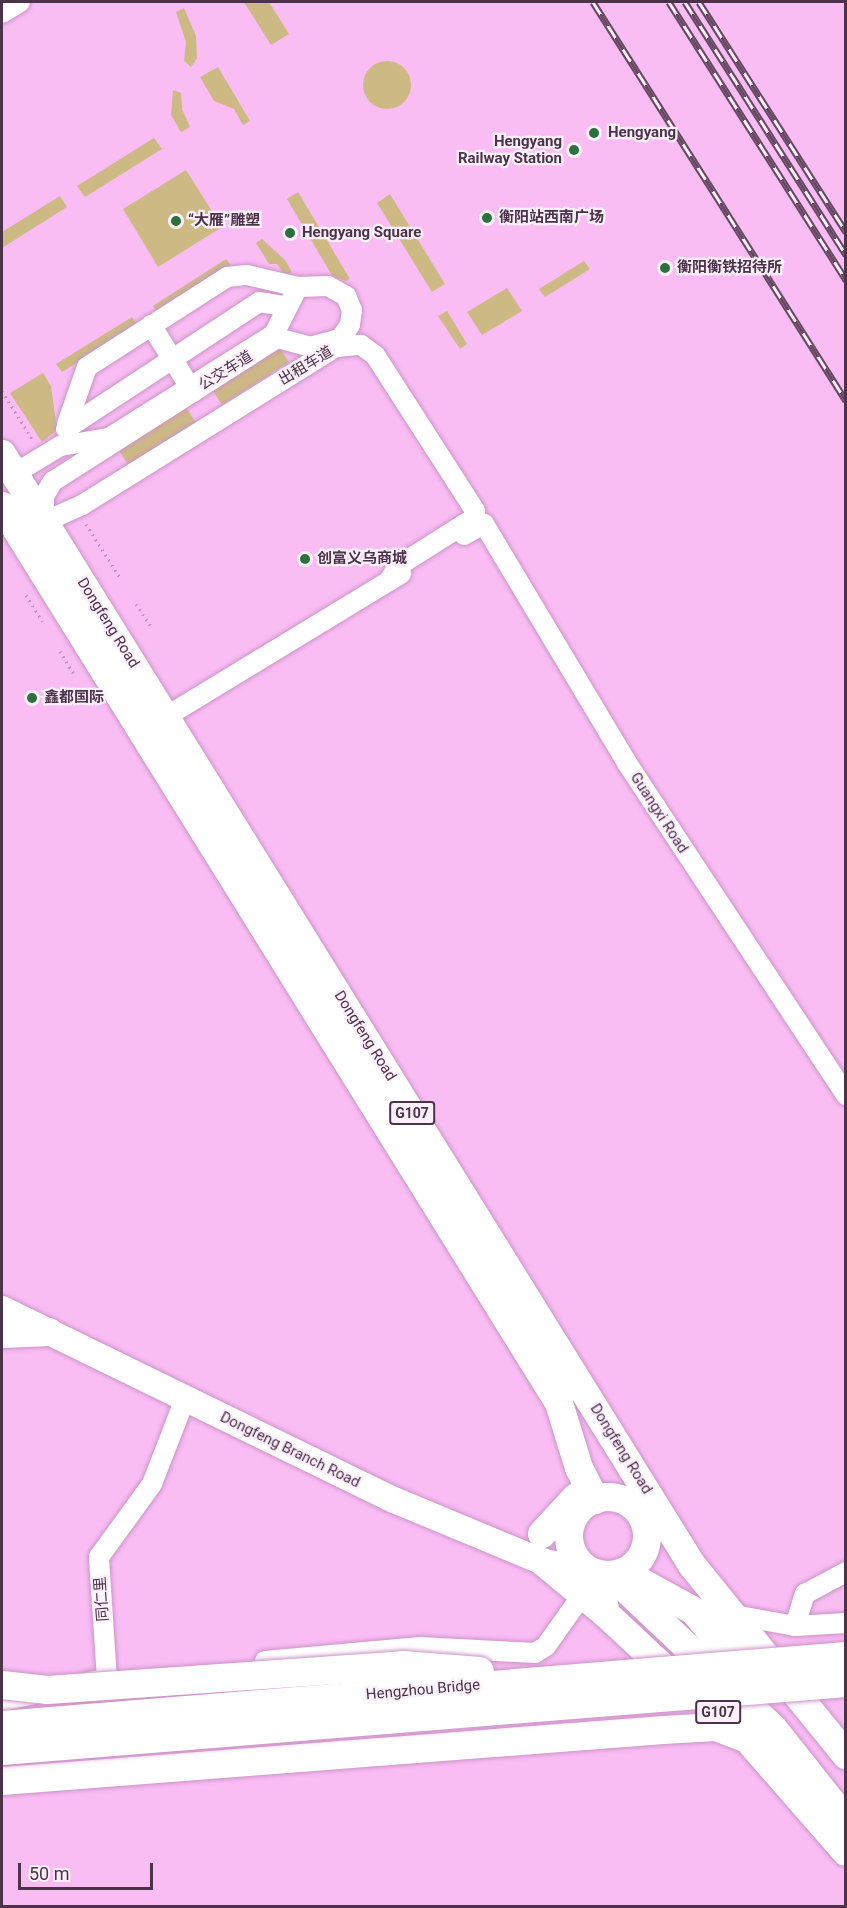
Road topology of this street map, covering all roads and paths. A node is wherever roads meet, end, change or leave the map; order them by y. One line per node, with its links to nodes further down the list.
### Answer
1 (20, 2): 2 (street)
2 (2, 13)
3 (298, 287): 4 (street); 5 (street, 公交车道); 7 (street, 公交车道)
4 (285, 306): 6 (street); 7 (street)
5 (151, 325): 6 (street); 8 (street, 公交车道)
6 (171, 358): 7 (street); 8 (street)
7 (192, 389): 9 (street); 13 (street, 公交车道)
8 (68, 424): 9 (street, 公交车道)
9 (60, 446): 10 (street)
10 (8, 464): 13 (highway, Dongfeng Road / G107)
11 (2, 506): 29 (highway, Dongfeng Road / G107)
12 (476, 519): 13 (street, 出租车道); 22 (street); 23 (street, Guangxi Road)
13 (44, 522): 22 (highway, Dongfeng Road / G107)
14 (101, 548): 15 (path)
15 (119, 576)
16 (26, 595): 18 (path)
17 (136, 604): 19 (path)
18 (42, 621)
19 (152, 628)
20 (60, 651): 21 (path)
21 (75, 676)
22 (167, 716): 30 (highway, Dongfeng Road / G107)
23 (846, 1095)
24 (2, 1298): 33 (main road, Dongfeng Branch Road)
25 (2, 1309): 26 (main road, Dongfeng Branch Road)
26 (49, 1332): 27 (highway); 28 (main road, Dongfeng Branch Road)
27 (2, 1334)
28 (185, 1399): 33 (main road, Dongfeng Branch Road); 42 (street, 同仁里)
29 (579, 1468): 31 (highway, Dongfeng Road / G107); 33 (highway)
30 (642, 1484): 32 (highway, G107); 34 (highway, Dongfeng Road / G107)
31 (585, 1508): 32 (highway, G107); 33 (main road); 36 (highway, G107)
32 (645, 1523): 34 (highway, G107); 36 (highway, G107)
33 (543, 1548): 36 (highway)
34 (692, 1565): 37 (highway, Dongfeng Road / G107)
35 (846, 1572): 39 (street)
36 (600, 1577): 42 (street); 48 (highway, G107); 53 (highway, G107); 54 (highway)
37 (734, 1615): 39 (street); 50 (highway, Dongfeng Road / G107)
38 (846, 1623): 39 (street)
39 (795, 1626)
40 (846, 1656): 41 (highway, Hengzhou Bridge, bridge)
41 (569, 1677): 44 (highway, bridge); 46 (highway, Hengzhou Bridge, bridge)
42 (107, 1678): 45 (street)
43 (846, 1683): 49 (highway, Hengzhou Bridge, bridge)
44 (2, 1685)
45 (2, 1701)
46 (2, 1725)
47 (638, 1732): 48 (highway); 51 (highway); 52 (street)
48 (750, 1740): 55 (highway, G107)
49 (2, 1751)
50 (846, 1755)
51 (2, 1781)
52 (2, 1791)
53 (846, 1794)
54 (846, 1820)
55 (846, 1852)

